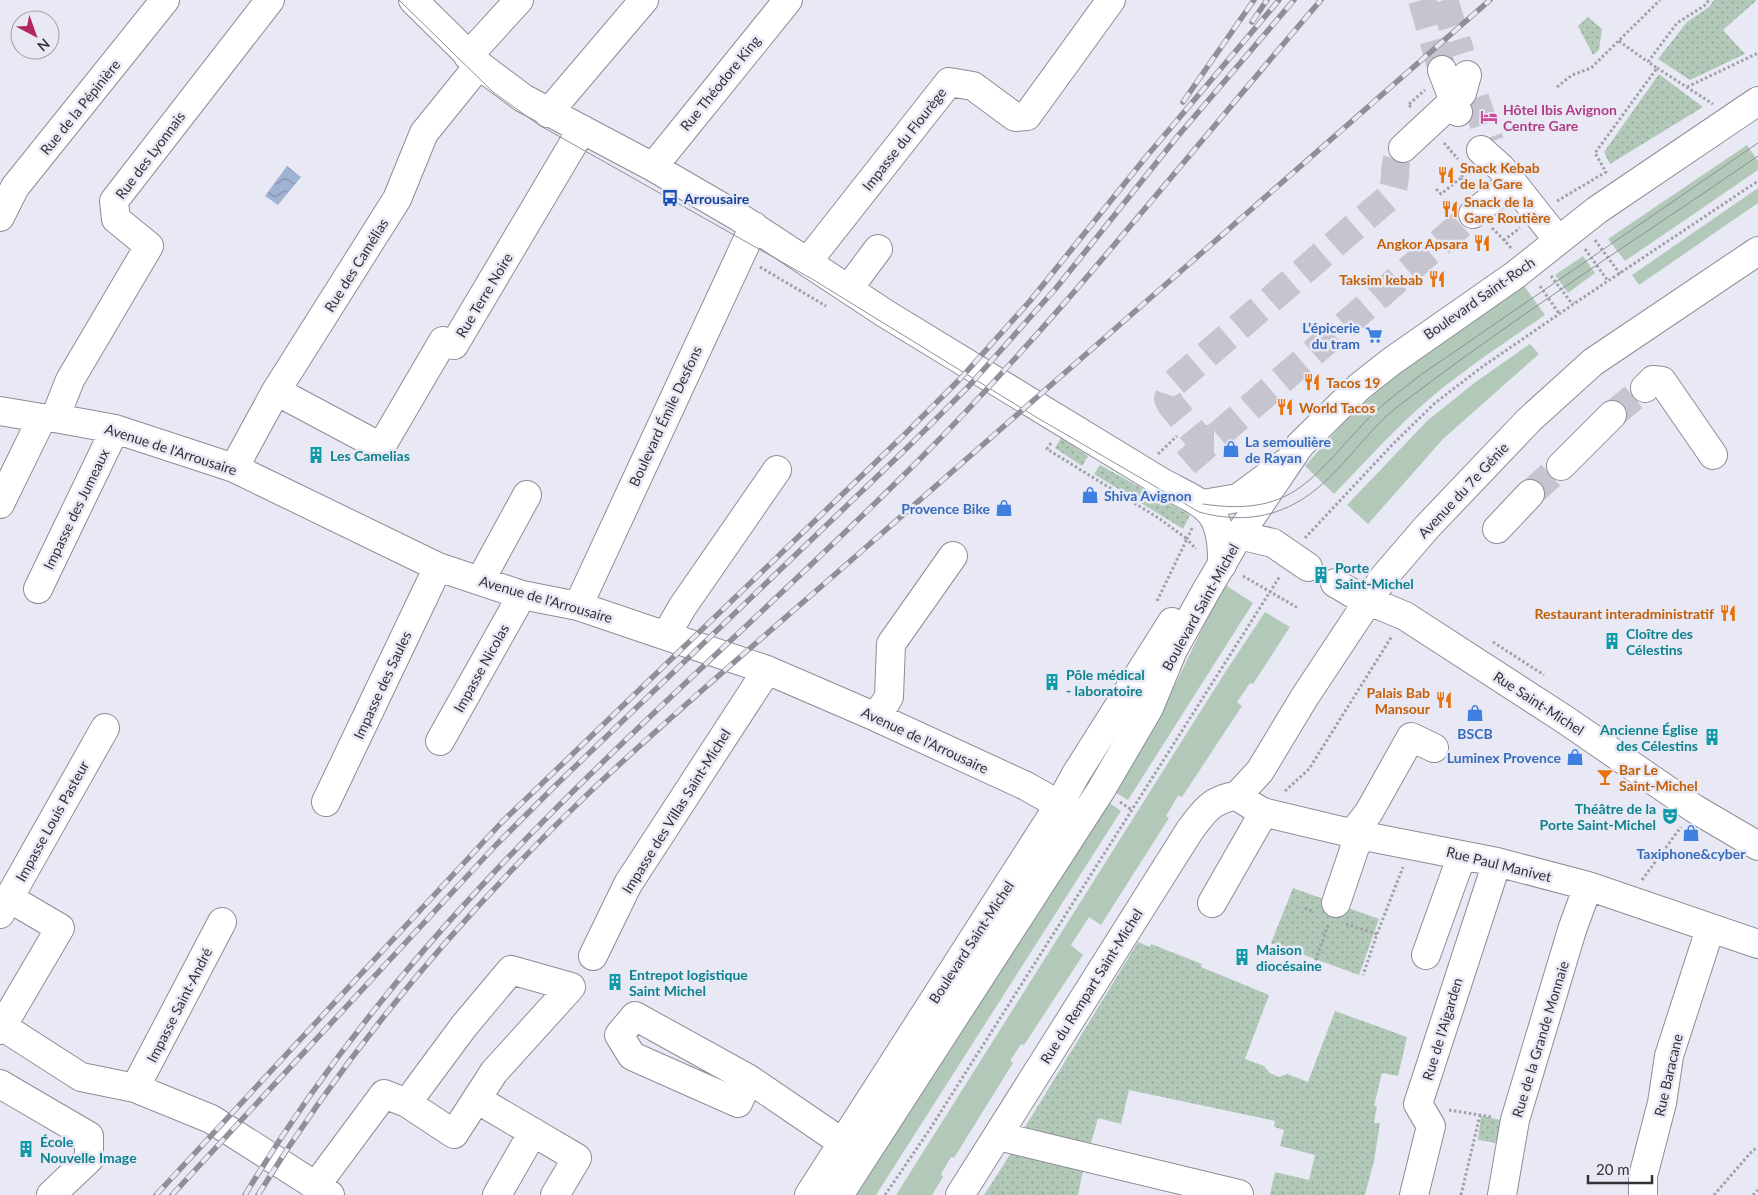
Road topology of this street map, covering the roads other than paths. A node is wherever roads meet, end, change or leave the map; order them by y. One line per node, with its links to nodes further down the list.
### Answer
1 (165, 0): 18 (street, Rue de la Pépinière)
2 (270, 0): 29 (street, Rue des Lyonnais)
3 (413, 0): 8 (street)
4 (519, 0): 8 (street, Rue des Camélias)
5 (644, 0): 11 (street)
6 (788, 0): 15 (street, Rue Théodore King)
7 (1111, 0): 23 (street, Impasse du Flourège)
8 (474, 61): 11 (street); 26 (street, Rue des Camélias)
9 (1459, 85): 14 (street)
10 (1758, 101): 20 (street, Boulevard Saint-Roch)
11 (548, 113): 12 (street)
12 (582, 129): 15 (street); 26 (street, Rue Terre Noire)
13 (1486, 146): 16 (street)
14 (1404, 148)
15 (653, 167): 19 (street)
16 (1506, 175): 17 (street); 20 (street)
17 (1473, 214)
18 (0, 217)
19 (754, 226): 23 (street); 50 (street, Boulevard Émile Desfons)
20 (1570, 242): 32 (street, Boulevard Saint-Roch)
21 (878, 248): 24 (street)
22 (1754, 257): 49 (street, Avenue du 7e Génie)
23 (808, 261): 24 (street)
24 (849, 288): 39 (street)
25 (1644, 388): 31 (street)
26 (276, 391): 34 (street, Rue des Camélias)
27 (0, 411): 29 (street, Avenue de l'Arrousaire)
28 (1612, 415): 33 (street)
29 (49, 418): 30 (street, Avenue de l'Arrousaire); 38 (street)
30 (115, 429): 34 (street, Avenue de l'Arrousaire); 47 (street, Impasse des Jumeaux)
31 (1713, 455)
32 (1286, 463): 39 (street); 43 (street, Boulevard Saint-Roch)
33 (1561, 466)
34 (234, 468): 44 (street, Avenue de l'Arrousaire)
35 (777, 470): 51 (street)
36 (1530, 494): 40 (street)
37 (527, 495): 45 (street)
38 (0, 504)
39 (1199, 512): 43 (street)
40 (1497, 529)
41 (1305, 555): 43 (street)
42 (953, 556): 53 (street)
43 (1225, 556): 59 (street, Boulevard Saint-Michel); 61 (street, Boulevard Saint-Michel)
44 (438, 568): 45 (street, Avenue de l'Arrousaire); 58 (street, Impasse des Saules)
45 (480, 581): 48 (street, Avenue de l'Arrousaire)
46 (1335, 583): 49 (street, Rue Saint-Michel)
47 (38, 588)
48 (522, 595): 50 (street, Avenue de l'Arrousaire); 55 (street, Impasse Nicolas)
49 (1367, 600): 57 (street, Avenue du 7e Génie); 63 (street, Rue Saint-Michel)
50 (578, 606): 51 (street, Avenue de l'Arrousaire)
51 (666, 636): 52 (street, Avenue de l'Arrousaire)
52 (766, 670): 53 (street, Avenue de l'Arrousaire); 74 (street, Impasse des Villas Saint-Michel)
53 (876, 717): 59 (street, Avenue de l'Arrousaire)
54 (105, 728): 68 (street, Impasse Louis Pasteur)
55 (440, 740)
56 (1434, 748): 62 (street)
57 (1237, 796): 60 (street, Rue Paul Manivet); 82 (street, Rue du Rempart Saint-Michel)
58 (326, 802)
59 (1059, 804): 61 (street, Avenue de l'Arrousaire); 83 (street, Boulevard Saint-Michel)
60 (1264, 812): 62 (street, Rue Paul Manivet); 67 (street)
61 (1082, 818): 90 (street, Boulevard Saint-Michel)
62 (1356, 834): 64 (street, Rue Paul Manivet); 69 (street)
63 (1758, 846)
64 (1462, 854): 65 (street, Rue Paul Manivet); 73 (street)
65 (1497, 862): 66 (street, Rue Paul Manivet); 92 (street, Rue de l'Aigarden)
66 (1588, 886): 71 (street, Rue Paul Manivet); 93 (street, Rue de la Grande Monnaie)
67 (1212, 903)
68 (4, 906): 75 (street)
69 (1333, 911)
70 (222, 922): 78 (street, Impasse Saint-André)
71 (1710, 929): 72 (street, Rue Paul Manivet); 94 (street, Rue Baracane)
72 (1758, 944)
73 (1426, 955)
74 (593, 956)
75 (0, 1027): 78 (street)
76 (749, 1080): 83 (street)
77 (0, 1084): 86 (street)
78 (135, 1088): 84 (street)
79 (407, 1103): 79 (street); 84 (street)
80 (490, 1107): 81 (street)
81 (533, 1132): 87 (street); 88 (street)
82 (998, 1136): 85 (street); 91 (street, Rue du Rempart Saint-Michel)
83 (843, 1143): 89 (street, Boulevard Saint-Michel)
84 (315, 1187)
85 (1239, 1194)
86 (51, 1195)
87 (497, 1195)
88 (555, 1195)
89 (809, 1195)
90 (839, 1195)
91 (960, 1195)
92 (1414, 1195)
93 (1502, 1195)
94 (1643, 1195)

